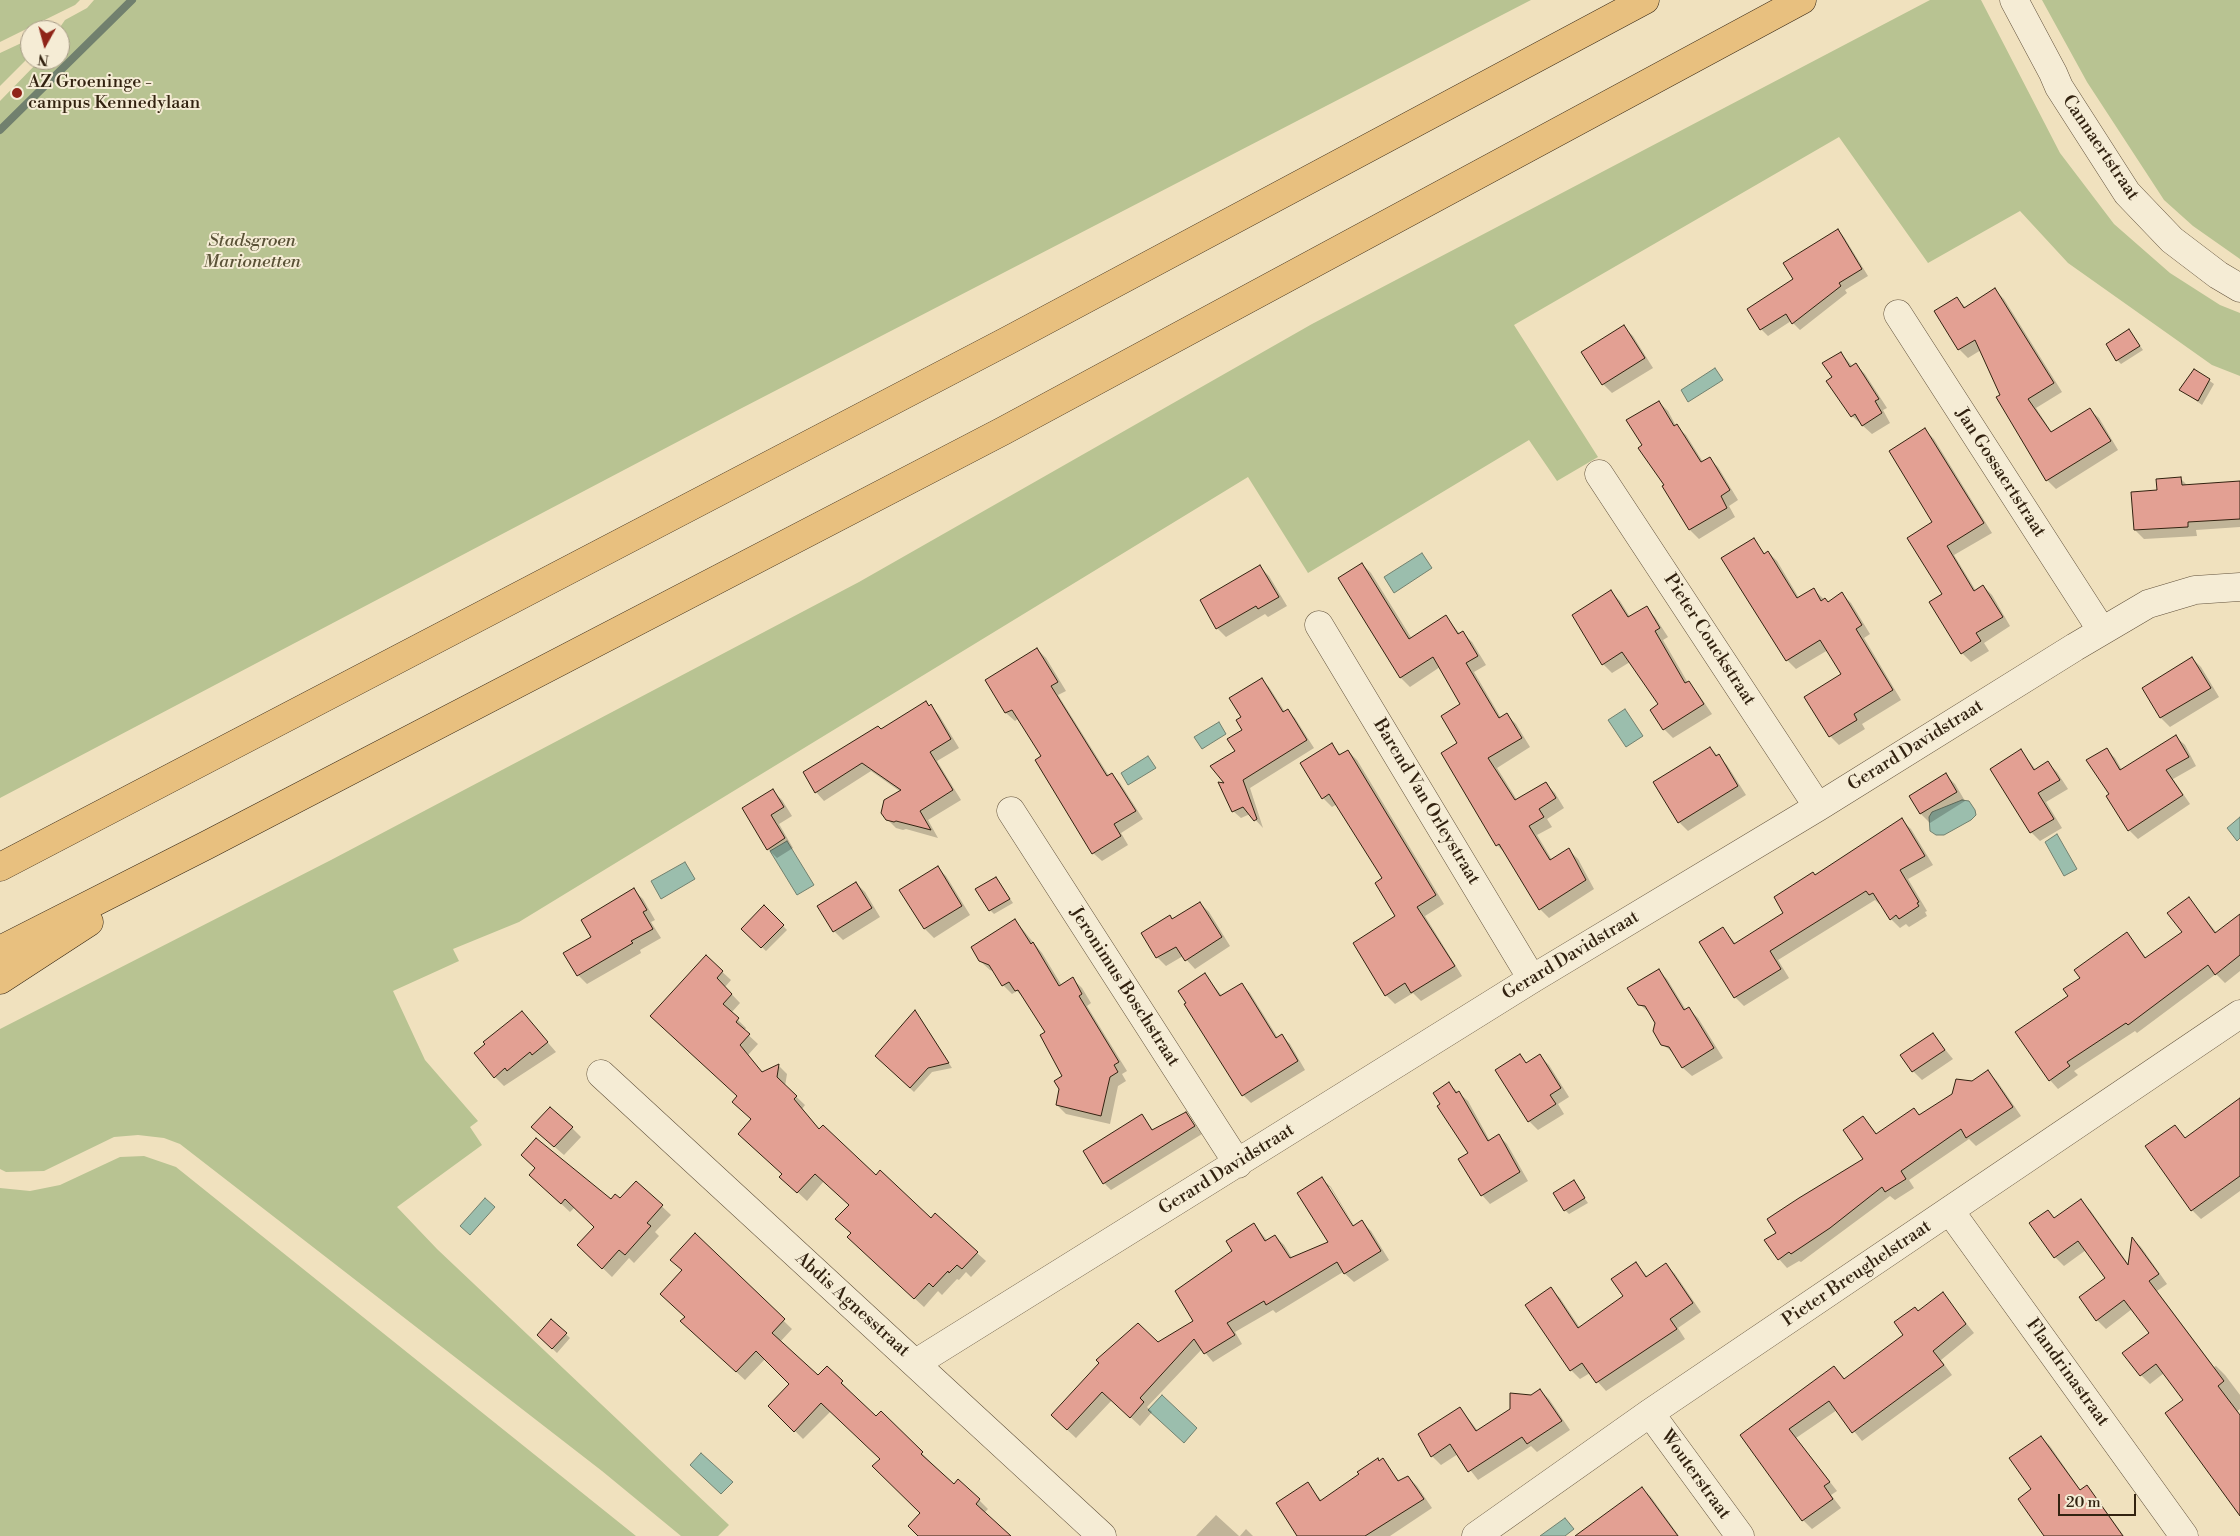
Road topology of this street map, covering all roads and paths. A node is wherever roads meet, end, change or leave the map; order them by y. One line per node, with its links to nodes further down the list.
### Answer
1 (1645, 0): 13 (highway)
2 (1802, 0): 12 (highway)
3 (2014, 0): 4 (street, Cannaertstraat)
4 (2240, 288)
5 (1898, 314): 9 (street, Jan Gossaertstraat)
6 (1599, 474): 10 (street, Pieter Couckstraat)
7 (2240, 587): 9 (street, Gerard Davidstraat)
8 (1319, 625): 15 (street, Barend Van Orleystraat)
9 (2102, 631): 10 (street, Gerard Davidstraat)
10 (1818, 807): 15 (street, Gerard Davidstraat)
11 (1011, 811): 19 (street, Jeronimus Boschstraat)
12 (205, 846): 14 (highway); 16 (highway)
13 (0, 867)
14 (0, 950)
15 (1532, 979): 19 (street, Gerard Davidstraat)
16 (0, 980)
17 (2240, 1014): 20 (street, Pieter Breughelstraat)
18 (601, 1074): 21 (street, Abdis Agnesstraat)
19 (1238, 1164): 21 (street, Gerard Davidstraat)
20 (1950, 1211): 22 (street, Pieter Breughelstraat); 26 (street, Flandrinastraat)
21 (916, 1363): 23 (street, Abdis Agnesstraat)
22 (1650, 1413): 24 (street, Pieter Breughelstraat); 25 (street, Wouterstraat)
23 (1102, 1536)
24 (1476, 1536)
25 (1740, 1536)
26 (2184, 1536)

